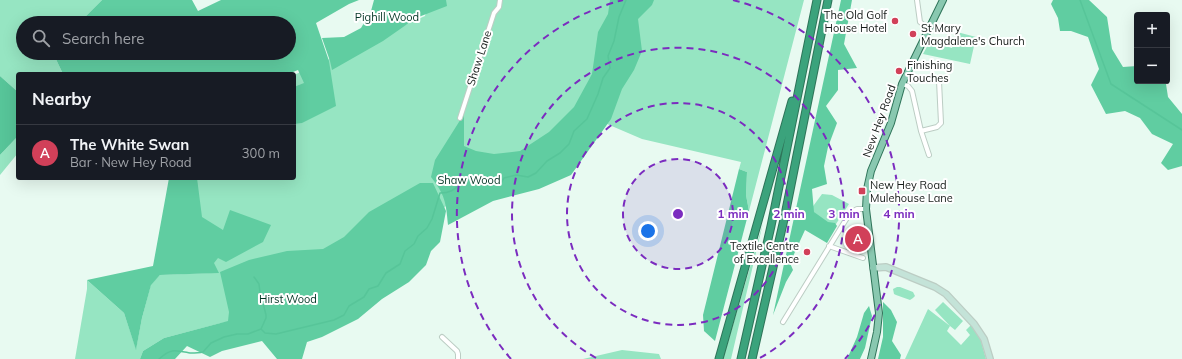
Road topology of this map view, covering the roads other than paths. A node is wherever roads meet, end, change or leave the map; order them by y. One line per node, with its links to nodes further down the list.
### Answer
1 (500, 0): 10 (street, Shaw Lane)
2 (817, 0): 7 (highway)
3 (828, 0): 17 (highway)
4 (917, 0): 6 (street)
5 (943, 0): 6 (main road, New Hey Road)
6 (929, 29): 9 (main road, New Hey Road)
7 (808, 44): 21 (highway); 22 (highway)
8 (932, 78): 11 (street)
9 (902, 84): 11 (street); 13 (main road, New Hey Road)
10 (460, 118)
11 (922, 131): 12 (street)
12 (929, 156)
13 (866, 209): 14 (street); 16 (main road, New Hey Road)
14 (829, 246): 15 (street); 18 (street)
15 (863, 258)
16 (873, 268): 25 (main road, New Hey Road); 26 (street)
17 (770, 283): 23 (highway); 24 (highway)
18 (783, 322)
19 (442, 337): 20 (street)
20 (458, 359)
21 (719, 359)
22 (741, 359)
23 (752, 359)
24 (757, 359)
25 (870, 359)
26 (990, 359)

